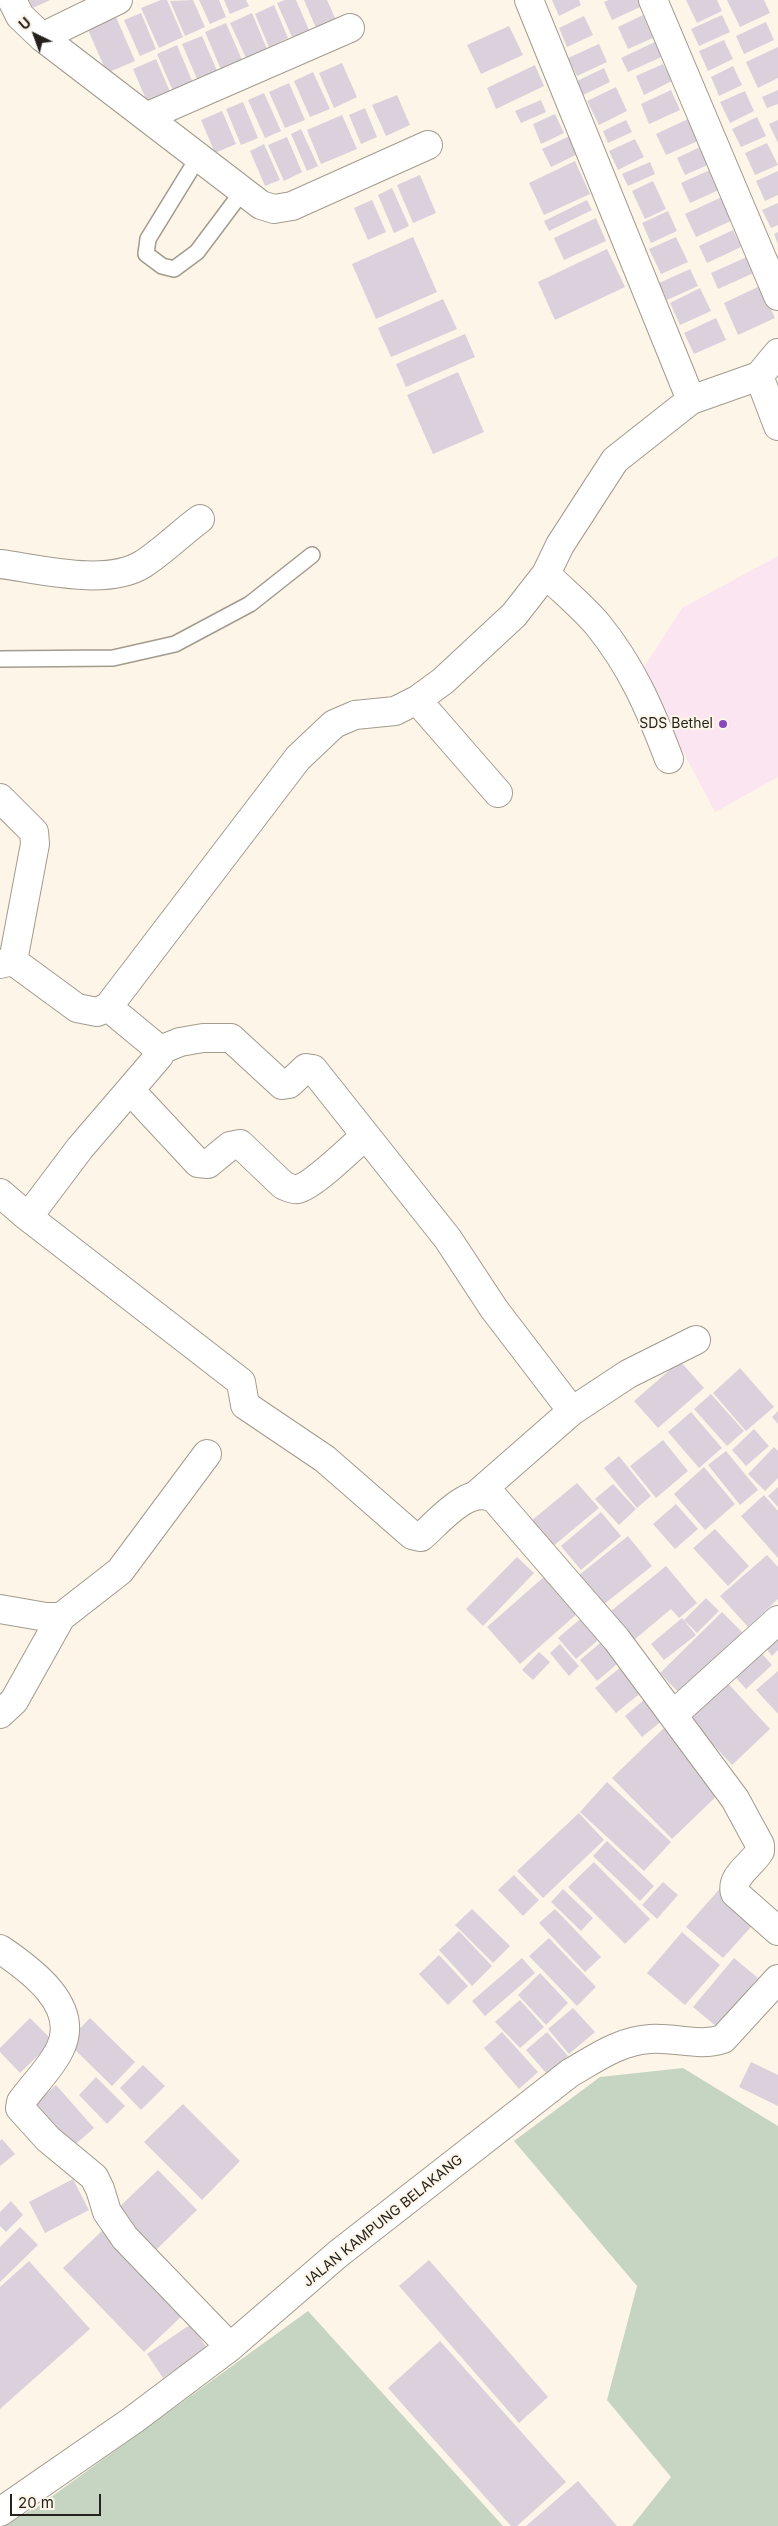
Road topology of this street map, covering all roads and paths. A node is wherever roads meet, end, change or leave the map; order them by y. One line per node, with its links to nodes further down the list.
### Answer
1 (12, 0): 6 (street)
2 (118, 0): 6 (street)
3 (529, 0): 14 (street)
4 (652, 0): 11 (street)
5 (350, 28): 7 (street)
6 (42, 37): 7 (street)
7 (148, 116): 9 (street)
8 (428, 145): 10 (street)
9 (199, 156): 10 (street); 10 (lane)
10 (242, 192)
11 (778, 296)
12 (778, 353): 13 (street)
13 (759, 376): 14 (street); 15 (street)
14 (691, 400): 19 (street)
15 (778, 426)
16 (200, 519): 18 (street)
17 (312, 555): 20 (lane)
18 (0, 564)
19 (546, 574): 21 (street); 22 (street)
20 (0, 659)
21 (417, 700): 23 (street); 26 (street)
22 (669, 759)
23 (498, 793)
24 (0, 798): 25 (street)
25 (7, 962): 26 (street)
26 (108, 1007): 27 (street)
27 (158, 1051): 28 (street); 29 (street)
28 (130, 1090): 29 (street); 31 (street)
29 (365, 1136): 33 (street)
30 (0, 1193): 31 (street)
31 (28, 1217): 35 (street)
32 (696, 1340): 33 (street)
33 (572, 1410): 35 (street)
34 (207, 1454): 37 (street)
35 (476, 1495): 40 (street)
36 (0, 1610): 37 (street)
37 (61, 1617): 39 (street)
38 (778, 1620): 40 (street)
39 (0, 1714)
40 (673, 1715): 41 (street)
41 (778, 1931)
42 (0, 1949): 44 (street)
43 (778, 1979): 44 (street, JALAN KAMPUNG BELAKANG)
44 (230, 2347): 45 (street, JALAN KAMPUNG BELAKANG)
45 (0, 2512)

